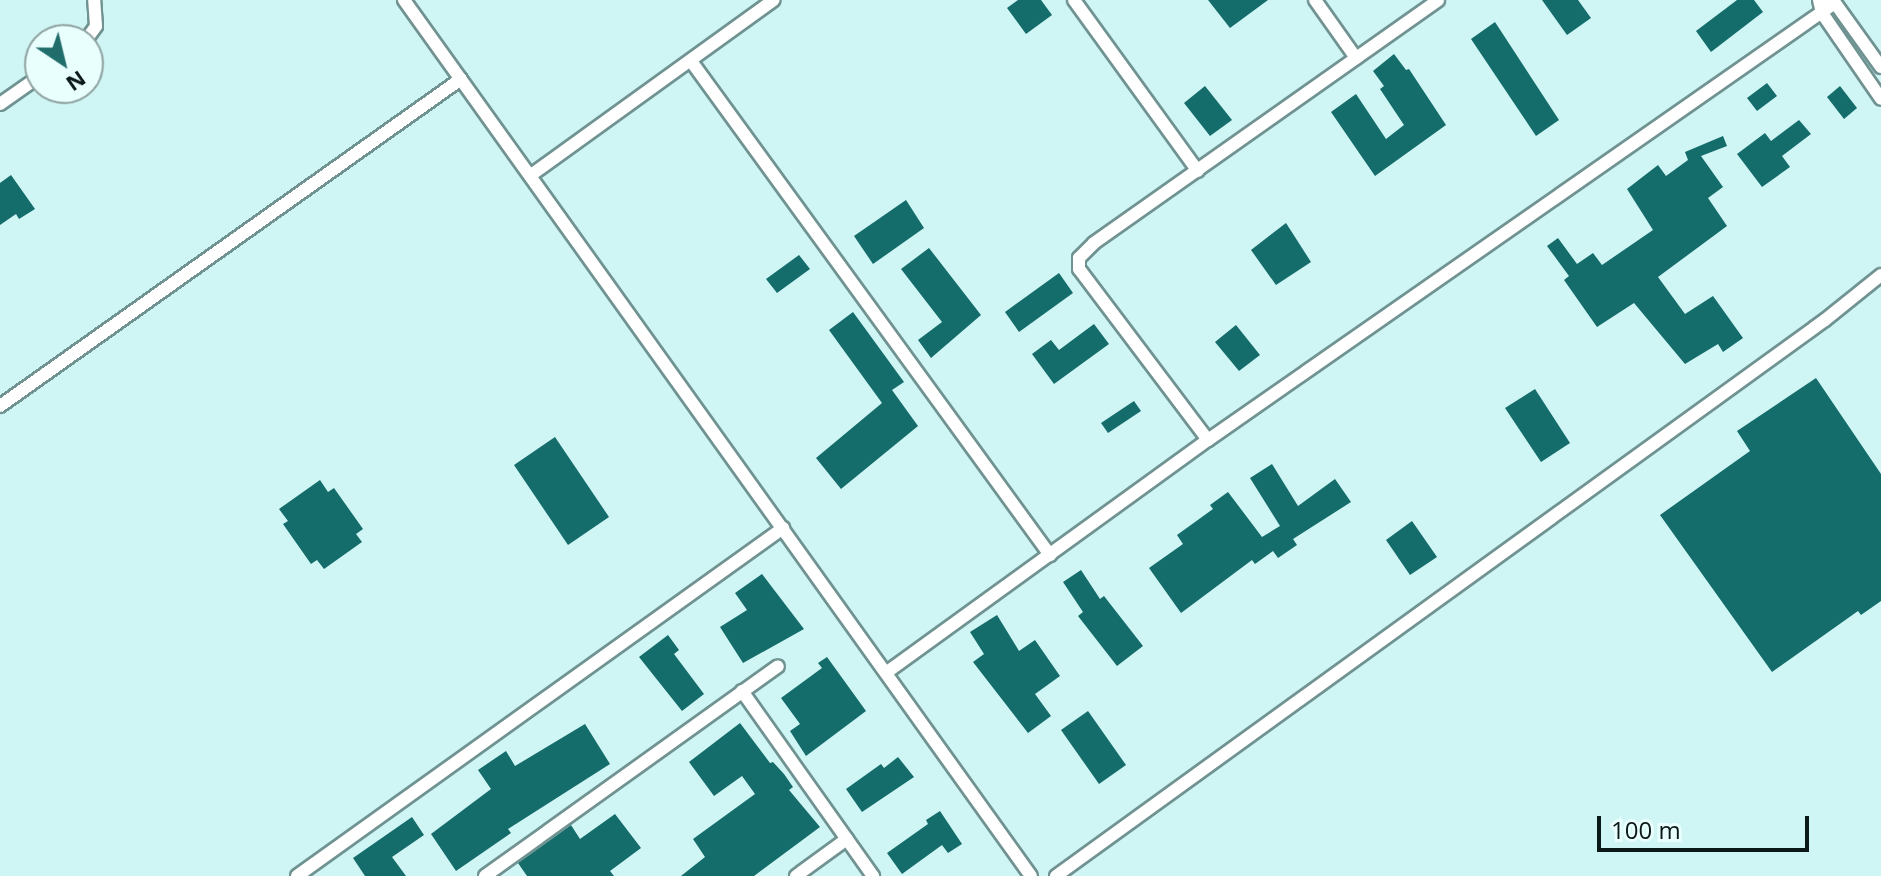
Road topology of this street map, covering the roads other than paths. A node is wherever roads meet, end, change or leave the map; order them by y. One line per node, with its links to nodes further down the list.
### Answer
1 (94, 0): 8 (street)
2 (404, 0): 12 (street)
3 (774, 0): 10 (street)
4 (1074, 0): 16 (street)
5 (1315, 0): 9 (street)
6 (1438, 0): 9 (street)
7 (1826, 4): 11 (street); 14 (street); 20 (street)
8 (96, 24)
9 (1356, 58): 16 (street)
10 (691, 61): 17 (street); 22 (street)
11 (1881, 67)
12 (461, 79): 17 (street); 19 (street)
13 (24, 87): 15 (street)
14 (1881, 99)
15 (0, 104)
16 (1198, 171): 20 (street)
17 (531, 175): 21 (street)
18 (1881, 275): 32 (street)
19 (0, 406)
20 (1208, 440): 22 (street)
21 (783, 528): 24 (street); 27 (street)
22 (1050, 555): 24 (street)
23 (778, 666): 25 (street)
24 (887, 672): 31 (street)
25 (742, 691): 26 (street); 28 (street)
26 (847, 839): 29 (street); 30 (street)
27 (297, 876)
28 (485, 876)
29 (796, 876)
30 (873, 876)
31 (1031, 876)
32 (1056, 876)

